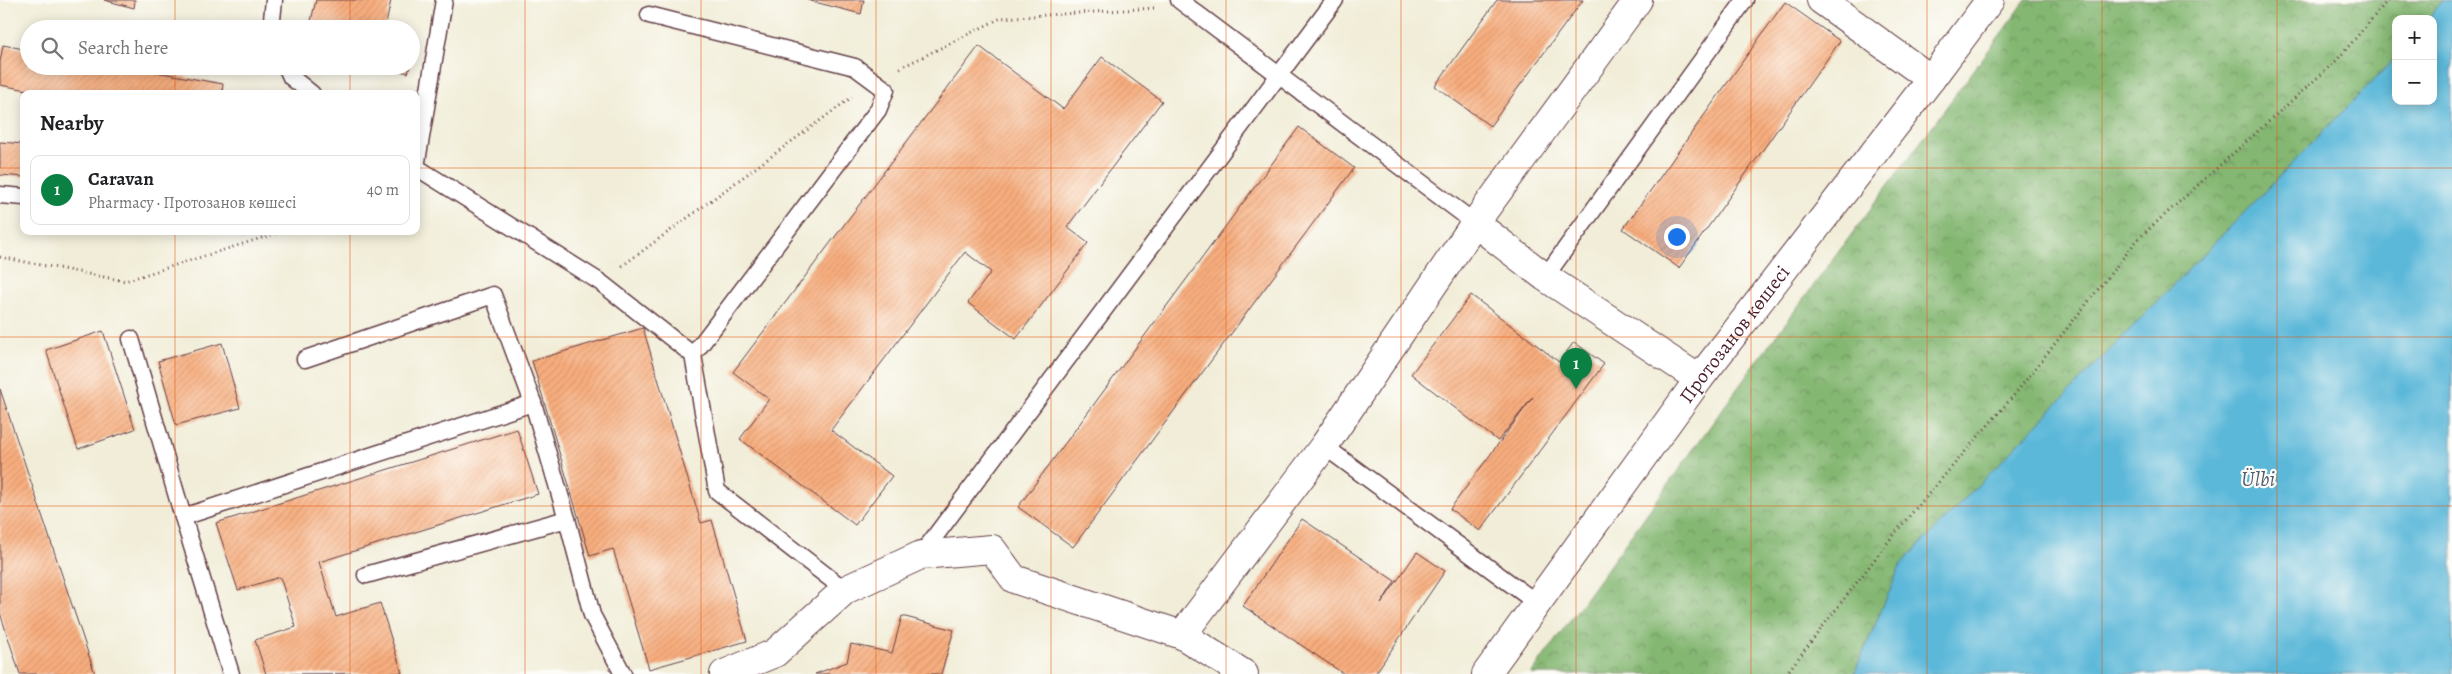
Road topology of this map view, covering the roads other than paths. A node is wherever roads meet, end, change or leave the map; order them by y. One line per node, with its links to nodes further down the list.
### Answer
1 (274, 0): 10 (lane)
2 (444, 0): 15 (lane)
3 (1179, 0): 12 (lane)
4 (1335, 0): 12 (lane)
5 (1638, 0): 19 (street)
6 (1745, 0): 20 (lane)
7 (1821, 0): 13 (street)
8 (1990, 0): 13 (street, Протозанов көшесі)
9 (649, 15): 22 (lane)
10 (272, 20)
11 (290, 75): 14 (lane)
12 (1278, 76): 19 (lane); 29 (lane)
13 (1931, 79): 24 (street, Протозанов көшесі)
14 (307, 90)
15 (420, 143)
16 (420, 170): 22 (lane)
17 (0, 195): 18 (lane)
18 (20, 196)
19 (1475, 223): 20 (street); 26 (street)
20 (1545, 277): 24 (street)
21 (131, 339): 27 (lane)
22 (693, 355): 31 (lane)
23 (306, 359): 25 (lane)
24 (1699, 379): 32 (street, Протозанов көшесі)
25 (533, 403): 27 (lane); 28 (lane)
26 (1324, 446): 32 (lane); 33 (street)
27 (183, 517): 34 (lane)
28 (567, 519): 30 (lane); 35 (lane)
29 (921, 555): 31 (street); 33 (street)
30 (366, 575)
31 (846, 590): 36 (street)
32 (1538, 604): 38 (street, Протозанов көшесі)
33 (1182, 636): 37 (street)
34 (231, 674)
35 (623, 674)
36 (724, 674)
37 (1244, 674)
38 (1486, 674)

